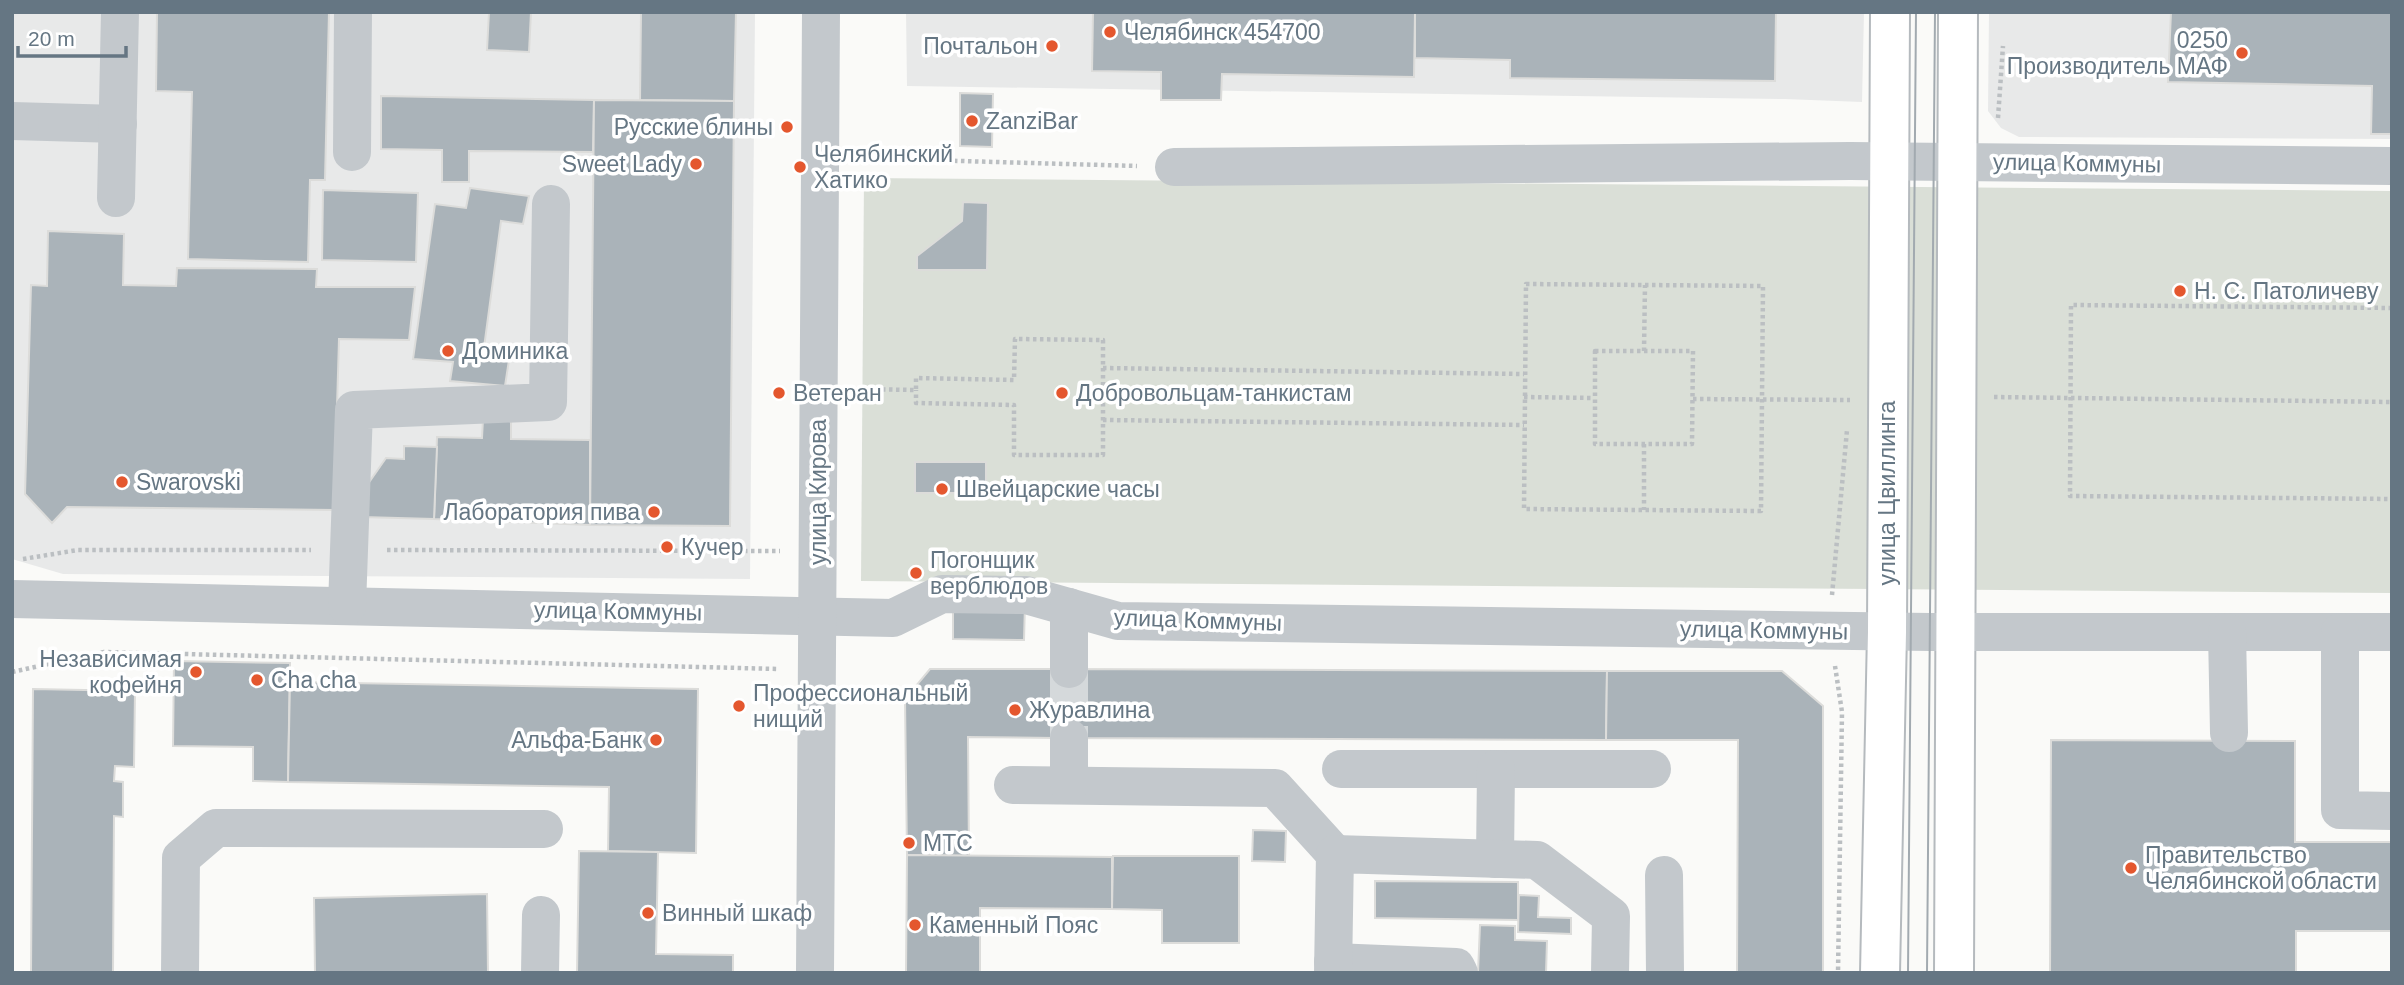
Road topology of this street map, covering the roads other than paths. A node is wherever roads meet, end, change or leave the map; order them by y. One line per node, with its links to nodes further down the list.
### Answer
1 (120, 12): 7 (street)
2 (353, 12): 8 (street)
3 (821, 12): 18 (street, улица Кирова)
4 (1890, 12): 9 (main road, улица Цвиллинга)
5 (1958, 12): 10 (main road)
6 (12, 121): 7 (street)
7 (118, 124): 13 (street)
8 (352, 152)
9 (1888, 161): 10 (street, улица Коммуны); 12 (street, улица Коммуны); 19 (main road, улица Цвиллинга)
10 (1958, 162): 11 (street, улица Коммуны); 20 (main road)
11 (2392, 166)
12 (1174, 167)
13 (116, 198)
14 (551, 204): 16 (street)
15 (12, 600): 16 (street, улица Коммуны)
16 (346, 606): 18 (street, улица Коммуны)
17 (1069, 607): 18 (street, улица Коммуны); 19 (street, улица Коммуны); 24 (street)
18 (817, 615): 41 (street, улица Кирова)
19 (1887, 632): 20 (street, улица Коммуны); 45 (main road, улица Цвиллинга)
20 (1956, 632): 21 (street, улица Коммуны); 46 (main road)
21 (2227, 632): 22 (street, улица Коммуны); 25 (street)
22 (2340, 632): 23 (street, улица Коммуны); 32 (street)
23 (2392, 632)
24 (1069, 669)
25 (2230, 733)
26 (1069, 738): 31 (street)
27 (1341, 769): 28 (street)
28 (1496, 769): 29 (street); 35 (street)
29 (1652, 769)
30 (1013, 785): 31 (street)
31 (1069, 785): 34 (street)
32 (2392, 811)
33 (544, 829): 39 (street)
34 (1335, 854): 35 (street); 38 (street)
35 (1495, 859): 43 (street)
36 (1664, 876): 44 (street)
37 (541, 915): 40 (street)
38 (1333, 968): 42 (street)
39 (180, 973)
40 (540, 973)
41 (815, 973)
42 (1459, 973)
43 (1610, 973)
44 (1665, 973)
45 (1880, 973)
46 (1954, 973)

